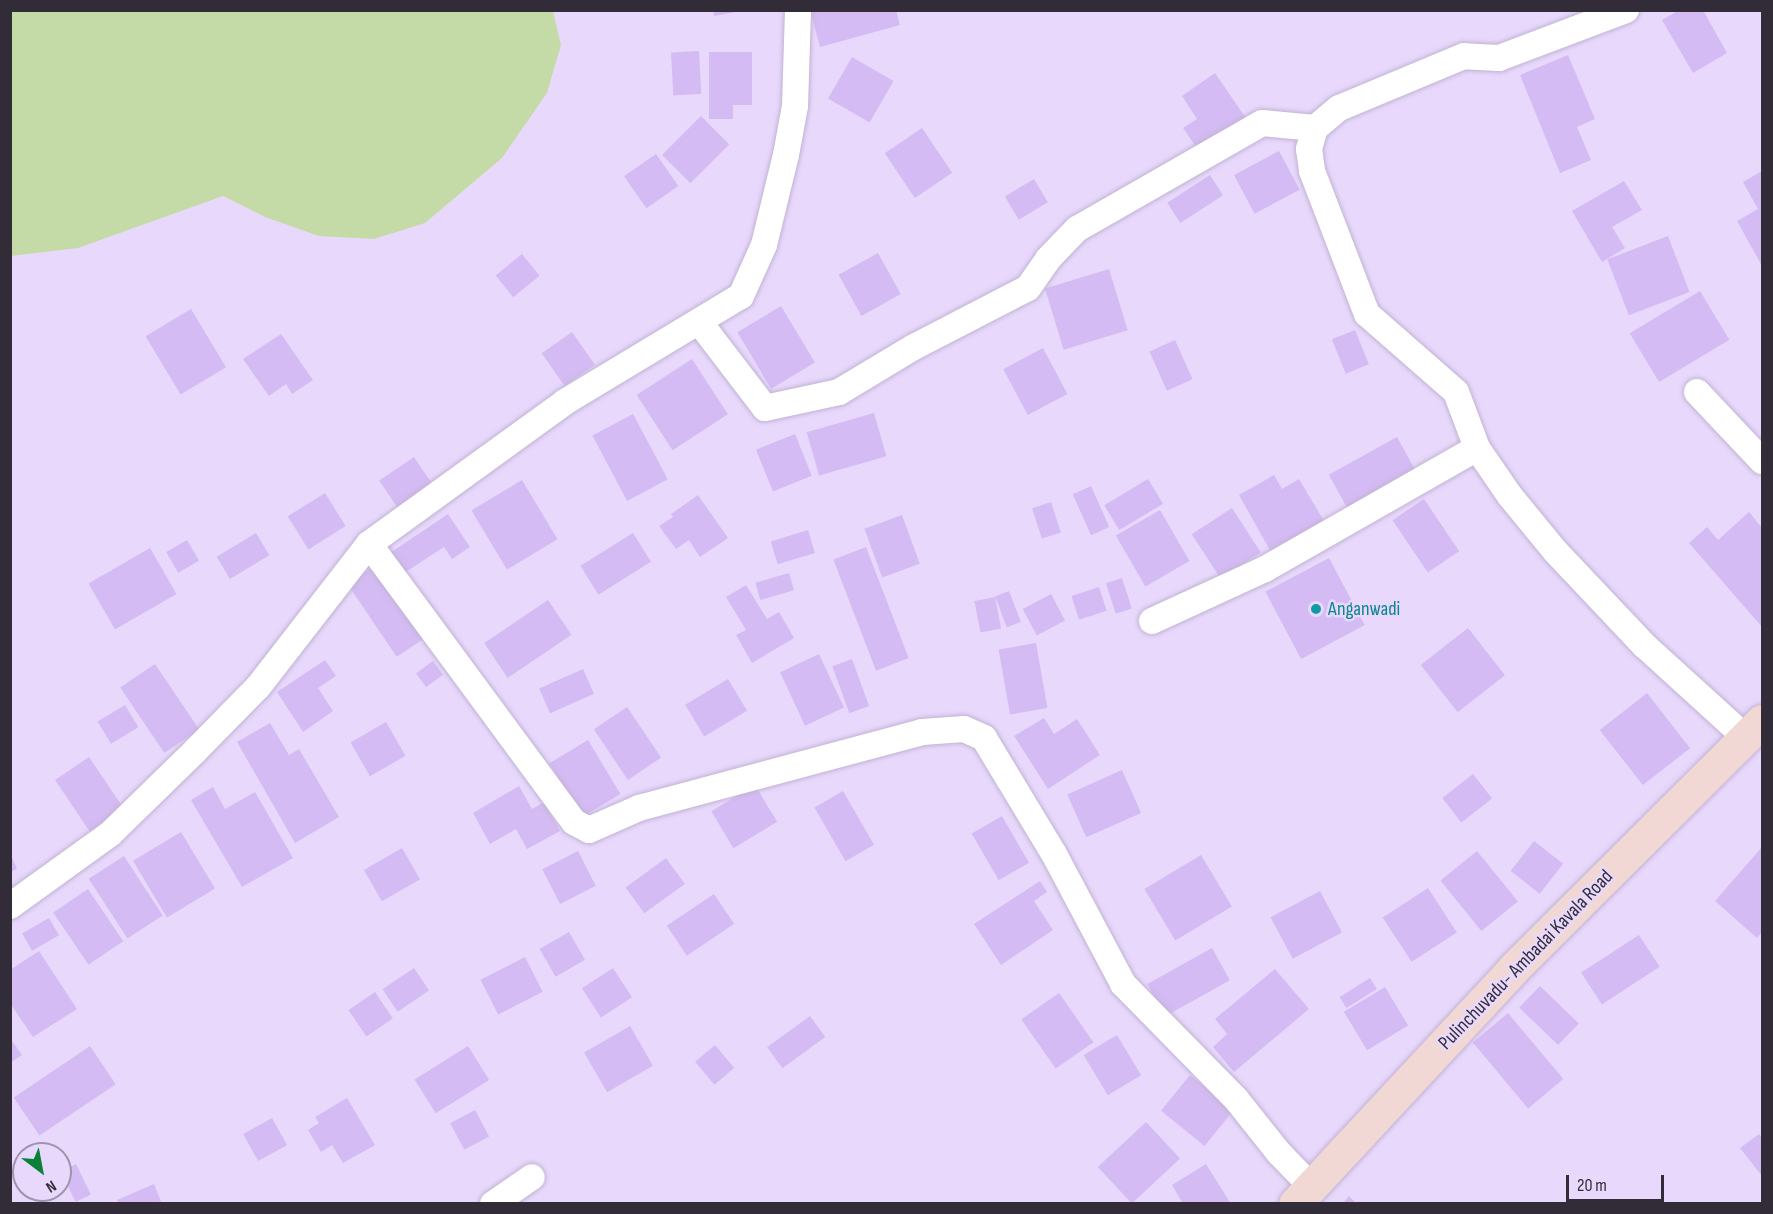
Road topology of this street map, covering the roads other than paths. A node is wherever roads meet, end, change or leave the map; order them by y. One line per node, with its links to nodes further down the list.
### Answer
1 (798, 10): 4 (street)
2 (1626, 10): 3 (street)
3 (1315, 128): 4 (street); 6 (street)
4 (700, 322): 8 (street)
5 (1697, 392): 7 (street)
6 (1477, 448): 9 (street); 10 (street)
7 (1762, 461)
8 (369, 544): 11 (street); 13 (street)
9 (1152, 621)
10 (1754, 729): 13 (street, Pulinchuvadu- Ambadai Kavala Road)
11 (10, 906)
12 (532, 1177): 14 (street)
13 (1303, 1195)
14 (493, 1203)

